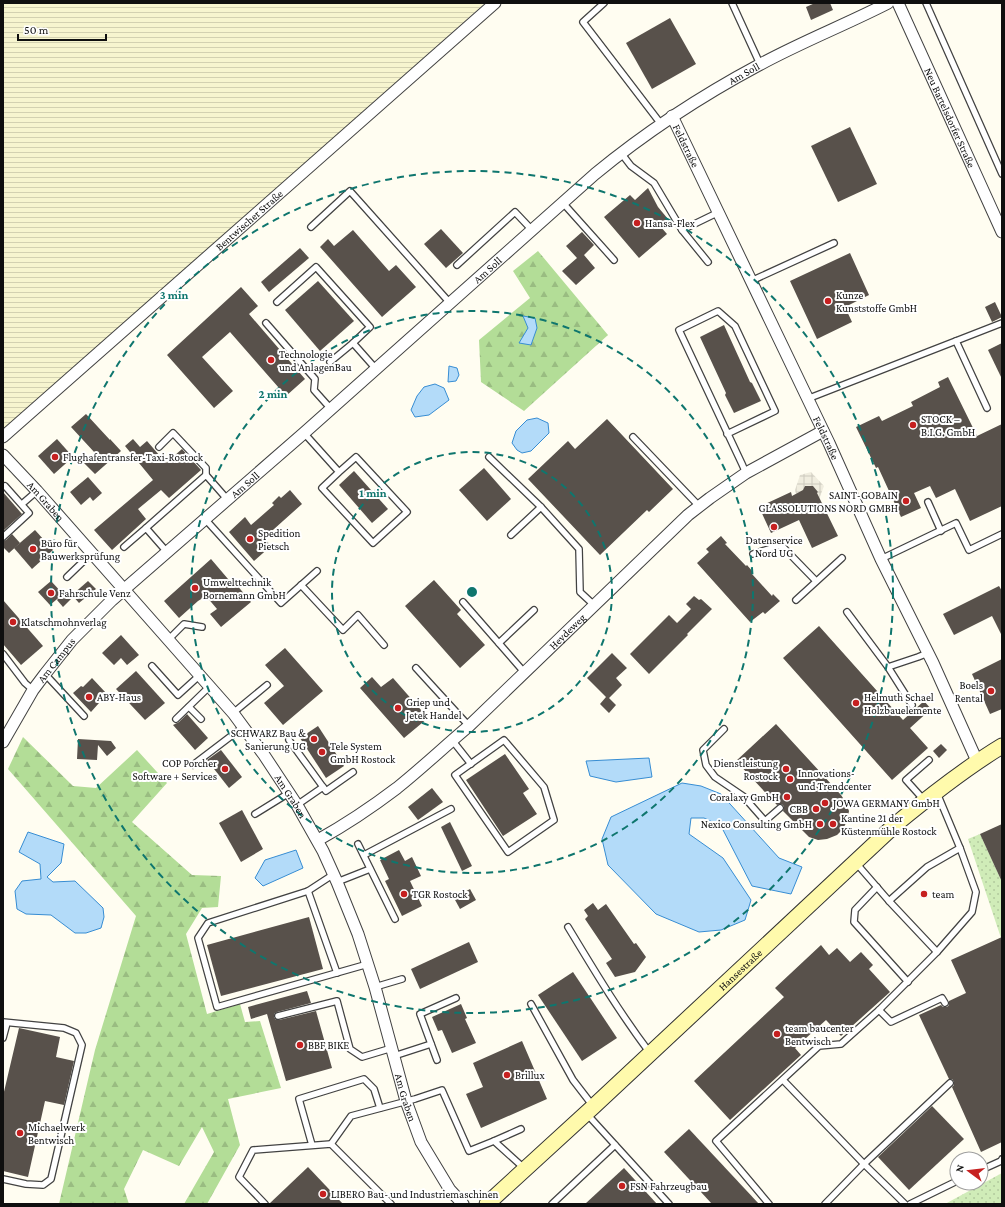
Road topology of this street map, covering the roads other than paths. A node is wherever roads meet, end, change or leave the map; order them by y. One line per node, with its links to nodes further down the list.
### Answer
1 (495, 3): 37 (street, Bentwischer Straße)
2 (604, 3): 9 (lane)
3 (732, 3): 7 (lane)
4 (888, 3): 7 (street, Am Soll)
5 (898, 3): 17 (street, Neu Bartelsdorfer Straße)
6 (926, 3): 11 (lane)
7 (760, 64): 8 (street, Am Soll)
8 (672, 116): 9 (street, Am Soll); 13 (street, Feldstraße)
9 (661, 124): 10 (street, Am Soll)
10 (620, 153): 12 (street, Am Soll); 16 (lane)
11 (1002, 174)
12 (563, 203): 15 (street, Am Soll); 19 (lane)
13 (719, 212): 16 (lane); 22 (street, Feldstraße)
14 (311, 227): 24 (lane)
15 (532, 230): 21 (lane); 24 (street, Am Soll)
16 (682, 230): 20 (lane)
17 (1002, 232)
18 (834, 243): 22 (lane)
19 (614, 260)
20 (708, 262)
21 (457, 265)
22 (751, 281): 31 (street, Feldstraße)
23 (277, 302): 28 (lane)
24 (450, 303): 30 (street, Am Soll)
25 (266, 323): 33 (lane)
26 (1002, 323): 27 (lane)
27 (956, 341): 31 (lane); 32 (lane)
28 (353, 343): 29 (lane); 30 (lane)
29 (330, 362)
30 (376, 369): 33 (street, Am Soll)
31 (807, 399): 34 (street, Feldstraße)
32 (987, 408)
33 (331, 409): 35 (street, Am Soll)
34 (823, 431): 43 (street, Heydeweg); 63 (street, Feldstraße)
35 (304, 433): 42 (lane); 47 (street, Am Soll)
36 (728, 434): 36 (lane); 43 (lane)
37 (3, 437)
38 (633, 438): 50 (lane)
39 (159, 447): 44 (lane)
40 (3, 455): 46 (street, Am Graben)
41 (490, 457): 51 (lane)
42 (339, 472): 42 (lane)
43 (746, 473): 50 (street, Heydeweg)
44 (206, 475): 47 (lane); 53 (lane)
45 (5, 486): 49 (lane)
46 (37, 491): 49 (lane); 60 (street, Am Graben)
47 (228, 499): 52 (street, Am Soll)
48 (928, 502): 54 (lane)
49 (22, 504): 57 (lane)
50 (699, 506): 71 (street, Heydeweg)
51 (541, 507): 56 (lane); 71 (lane)
52 (204, 519): 59 (street, Am Soll); 67 (lane)
53 (146, 528): 58 (lane); 59 (lane)
54 (941, 530): 55 (lane); 63 (lane)
55 (1002, 534)
56 (511, 535)
57 (3, 537)
58 (124, 547)
59 (167, 552): 68 (street, Am Soll)
60 (92, 553): 65 (lane); 68 (street, Am Graben)
61 (753, 554): 66 (lane)
62 (842, 558): 66 (lane)
63 (881, 559): 78 (street, Feldstraße)
64 (317, 571): 67 (lane)
65 (67, 577)
66 (816, 581): 69 (lane)
67 (301, 585): 77 (lane)
68 (124, 590): 75 (street, Am Graben); 84 (street, Am Campus)
69 (796, 600)
70 (462, 602): 76 (lane)
71 (594, 605): 83 (street, Heydeweg)
72 (534, 610): 76 (lane)
73 (847, 612): 81 (lane)
74 (202, 627): 75 (lane)
75 (168, 640): 85 (street, Am Graben)
76 (499, 643): 83 (lane)
77 (384, 645)
78 (928, 652): 81 (lane); 103 (street, Feldstraße)
79 (3, 654): 88 (lane)
80 (152, 666): 85 (lane)
81 (888, 667): 89 (lane)
82 (416, 668): 95 (lane)
83 (524, 672): 95 (street, Heydeweg)
84 (45, 674): 88 (street, Am Campus); 92 (lane)
85 (200, 675): 87 (street, Am Graben)
86 (267, 685): 91 (lane)
87 (210, 686): 90 (lane); 91 (street, Am Graben)
88 (33, 690): 100 (street, Am Campus)
89 (912, 705)
90 (188, 707): 93 (lane); 94 (lane)
91 (233, 713): 96 (street, Am Graben)
92 (84, 716)
93 (176, 719)
94 (201, 719)
95 (469, 726): 99 (street, Heydeweg)
96 (243, 727): 105 (lane); 109 (street, Am Graben)
97 (724, 729): 112 (lane)
98 (289, 740): 107 (lane)
99 (452, 740): 104 (lane); 115 (street, Heydeweg)
100 (3, 742)
101 (1002, 746): 103 (street, Hansestraße)
102 (929, 760): 110 (lane)
103 (977, 761): 108 (street, Hansestraße)
104 (471, 764): 104 (lane)
105 (193, 765)
106 (353, 772): 107 (lane)
107 (323, 787): 111 (lane)
108 (936, 791): 110 (street, Hansestraße); 117 (lane)
109 (289, 792): 111 (street, Am Graben); 114 (lane)
110 (924, 801): 119 (street, Hansestraße)
111 (297, 805): 115 (street, Am Graben)
112 (780, 808)
113 (451, 809): 118 (lane)
114 (255, 814)
115 (318, 840): 121 (street, Am Graben)
116 (358, 844): 118 (lane)
117 (960, 848): 124 (lane); 127 (lane)
118 (364, 855): 120 (lane)
119 (855, 862): 122 (lane); 142 (street, Hansestraße)
120 (370, 869): 121 (lane); 125 (lane)
121 (336, 878): 123 (lane); 128 (street, Am Graben)
122 (877, 887): 124 (lane); 131 (lane)
123 (308, 890): 129 (lane); 129 (lane)
124 (889, 901): 127 (lane)
125 (395, 919)
126 (568, 927): 142 (lane)
127 (937, 952): 131 (lane)
128 (368, 964): 129 (lane); 132 (street, Am Graben)
129 (337, 973)
130 (402, 979): 132 (lane)
131 (908, 982): 136 (lane)
132 (375, 987): 141 (street, Am Graben)
133 (456, 998): 140 (lane)
134 (945, 1003): 136 (lane)
135 (531, 1004): 148 (lane)
136 (879, 1010): 144 (lane)
137 (278, 1016): 141 (lane)
138 (5, 1022): 139 (lane); 158 (lane)
139 (3, 1038)
140 (431, 1044): 141 (lane); 143 (lane)
141 (393, 1052): 146 (street, Am Graben)
142 (650, 1053): 148 (street, Hansestraße)
143 (437, 1060)
144 (783, 1080): 155 (lane); 166 (lane)
145 (950, 1083): 155 (lane)
146 (406, 1101): 147 (lane); 150 (lane); 162 (street, Am Graben)
147 (380, 1108): 151 (lane); 152 (lane)
148 (590, 1110): 153 (lane); 157 (street, Hansestraße)
149 (521, 1129): 150 (lane)
150 (494, 1141): 157 (lane)
151 (331, 1144): 152 (lane); 161 (lane)
152 (312, 1145): 160 (lane)
153 (616, 1145): 164 (lane); 165 (lane)
154 (1002, 1159): 156 (lane)
155 (864, 1164): 167 (lane); 168 (lane)
156 (989, 1166)
157 (525, 1169): 163 (street, Hansestraße)
158 (3, 1179)
159 (949, 1185): 169 (lane)
160 (265, 1204)
161 (391, 1204)
162 (463, 1204)
163 (488, 1204)
164 (552, 1204)
165 (670, 1204)
166 (769, 1204)
167 (825, 1204)
168 (905, 1204)
169 (910, 1204)

